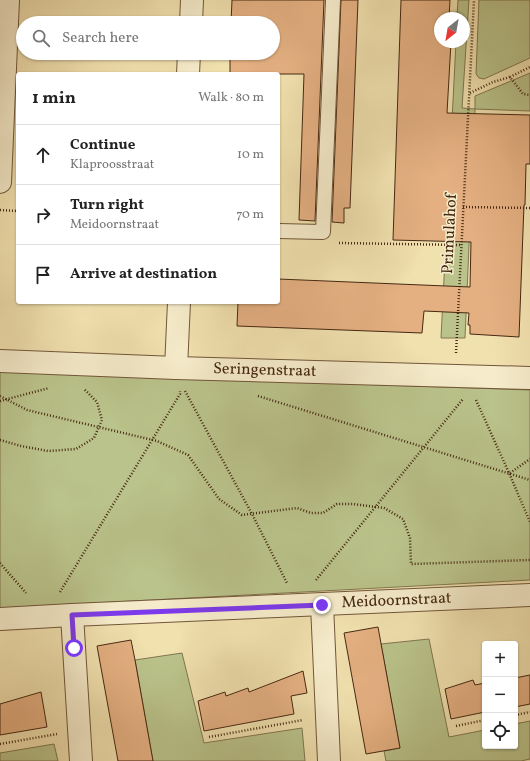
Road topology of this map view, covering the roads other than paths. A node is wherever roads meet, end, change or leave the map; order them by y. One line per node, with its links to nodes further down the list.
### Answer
1 (8, 0): 7 (street)
2 (192, 0): 4 (street)
3 (333, 0): 8 (lane)
4 (191, 16)
5 (189, 60): 6 (street)
6 (188, 72)
7 (0, 182)
8 (280, 231)
9 (179, 304): 11 (street)
10 (0, 361): 11 (street, Seringenstraat)
11 (178, 376): 12 (street, Seringenstraat)
12 (530, 378)
13 (530, 595): 14 (street, Meidoornstraat)
14 (322, 605): 15 (street, Meidoornstraat); 18 (street)
15 (64, 615): 16 (street, Meidoornstraat); 17 (street)
16 (0, 619)
17 (81, 761)
18 (329, 761)

